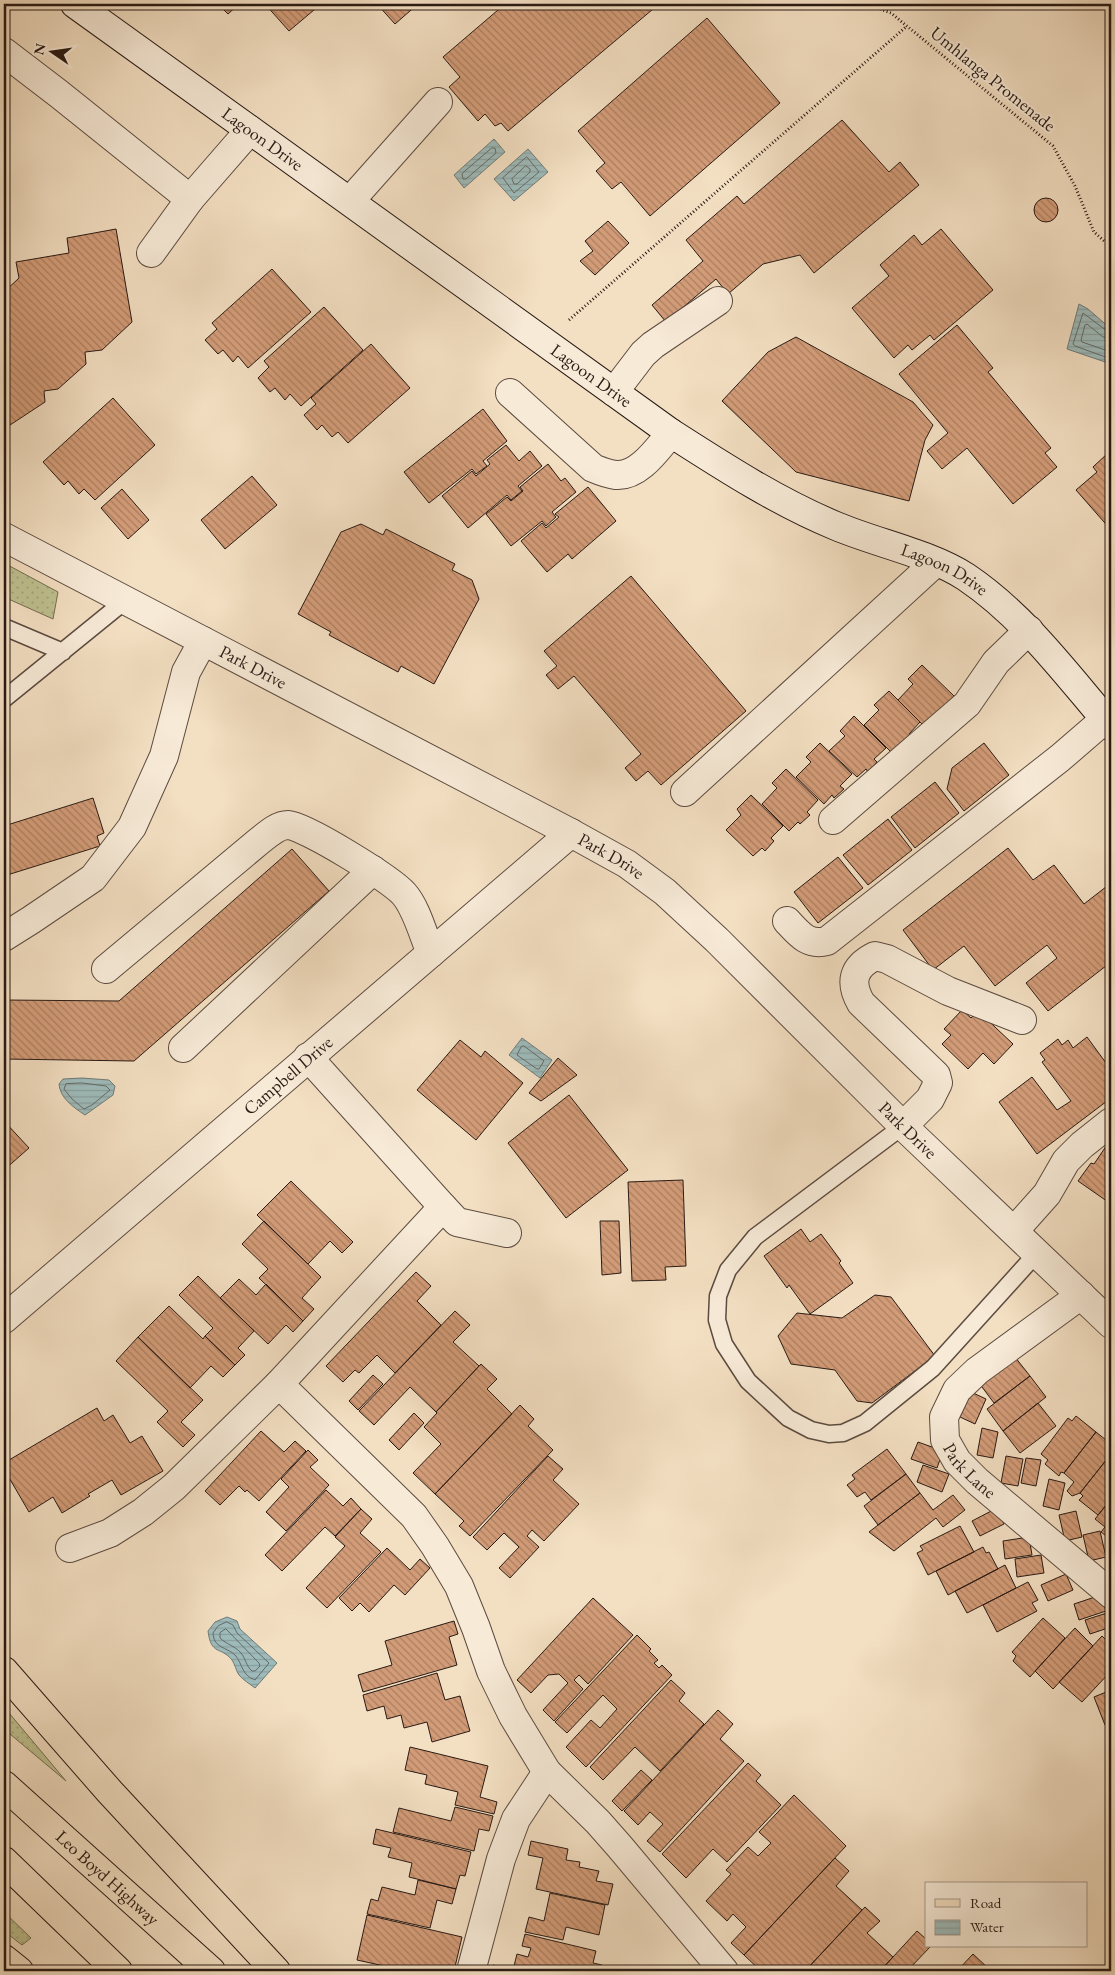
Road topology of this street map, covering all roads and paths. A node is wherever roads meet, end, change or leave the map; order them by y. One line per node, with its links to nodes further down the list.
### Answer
1 (75, 4): 6 (street, Lagoon Drive)
2 (867, 4): 3 (path, Umhlanga Promenade)
3 (907, 26): 9 (path, Umhlanga Promenade); 12 (path)
4 (4, 52): 7 (street)
5 (438, 102): 8 (street)
6 (250, 130): 7 (street); 8 (street, Lagoon Drive)
7 (190, 199): 10 (street)
8 (350, 201): 12 (street, Lagoon Drive)
9 (1111, 247)
10 (151, 253)
11 (718, 301): 13 (street)
12 (544, 342): 13 (street, Lagoon Drive)
13 (614, 392): 15 (street, Lagoon Drive)
14 (510, 393): 15 (street)
15 (671, 433): 17 (street, Lagoon Drive)
16 (4, 537): 18 (street, Park Drive)
17 (936, 562): 20 (street, Lagoon Drive); 25 (street)
18 (126, 600): 21 (street, Park Drive); 22 (lane)
19 (4, 627): 22 (lane)
20 (1029, 630): 24 (street, Lagoon Drive); 26 (street)
21 (203, 640): 27 (street, Park Drive); 30 (street)
22 (63, 652): 23 (lane)
23 (4, 698)
24 (1109, 720): 29 (street)
25 (685, 792)
26 (833, 820)
27 (571, 833): 31 (street, Campbell Drive); 37 (street, Park Drive)
28 (373, 870): 31 (street); 32 (street); 34 (street)
29 (787, 921)
30 (4, 937)
31 (430, 953): 35 (street, Campbell Drive)
32 (106, 969)
33 (1022, 1020): 37 (street)
34 (183, 1048)
35 (308, 1057): 38 (street); 43 (street, Campbell Drive)
36 (1111, 1122): 39 (street)
37 (903, 1126): 39 (street, Park Drive); 41 (lane)
38 (443, 1207): 40 (street); 45 (street)
39 (1014, 1231): 41 (street, Park Drive)
40 (507, 1233)
41 (1037, 1253): 42 (street, Park Drive)
42 (1081, 1295): 44 (street, Park Drive); 47 (street, Park Lane)
43 (4, 1319)
44 (1111, 1324)
45 (279, 1384): 46 (street); 49 (street)
46 (70, 1548)
47 (1111, 1594)
48 (4, 1671): 56 (main road)
49 (546, 1772): 57 (street); 58 (street)
50 (4, 1785): 55 (main road, Leo Boyd Highway)
51 (4, 1861): 54 (main road)
52 (4, 1959): 53 (main road)
53 (19, 1971)
54 (118, 1971)
55 (211, 1971)
56 (276, 1971)
57 (471, 1971)
58 (724, 1971)

